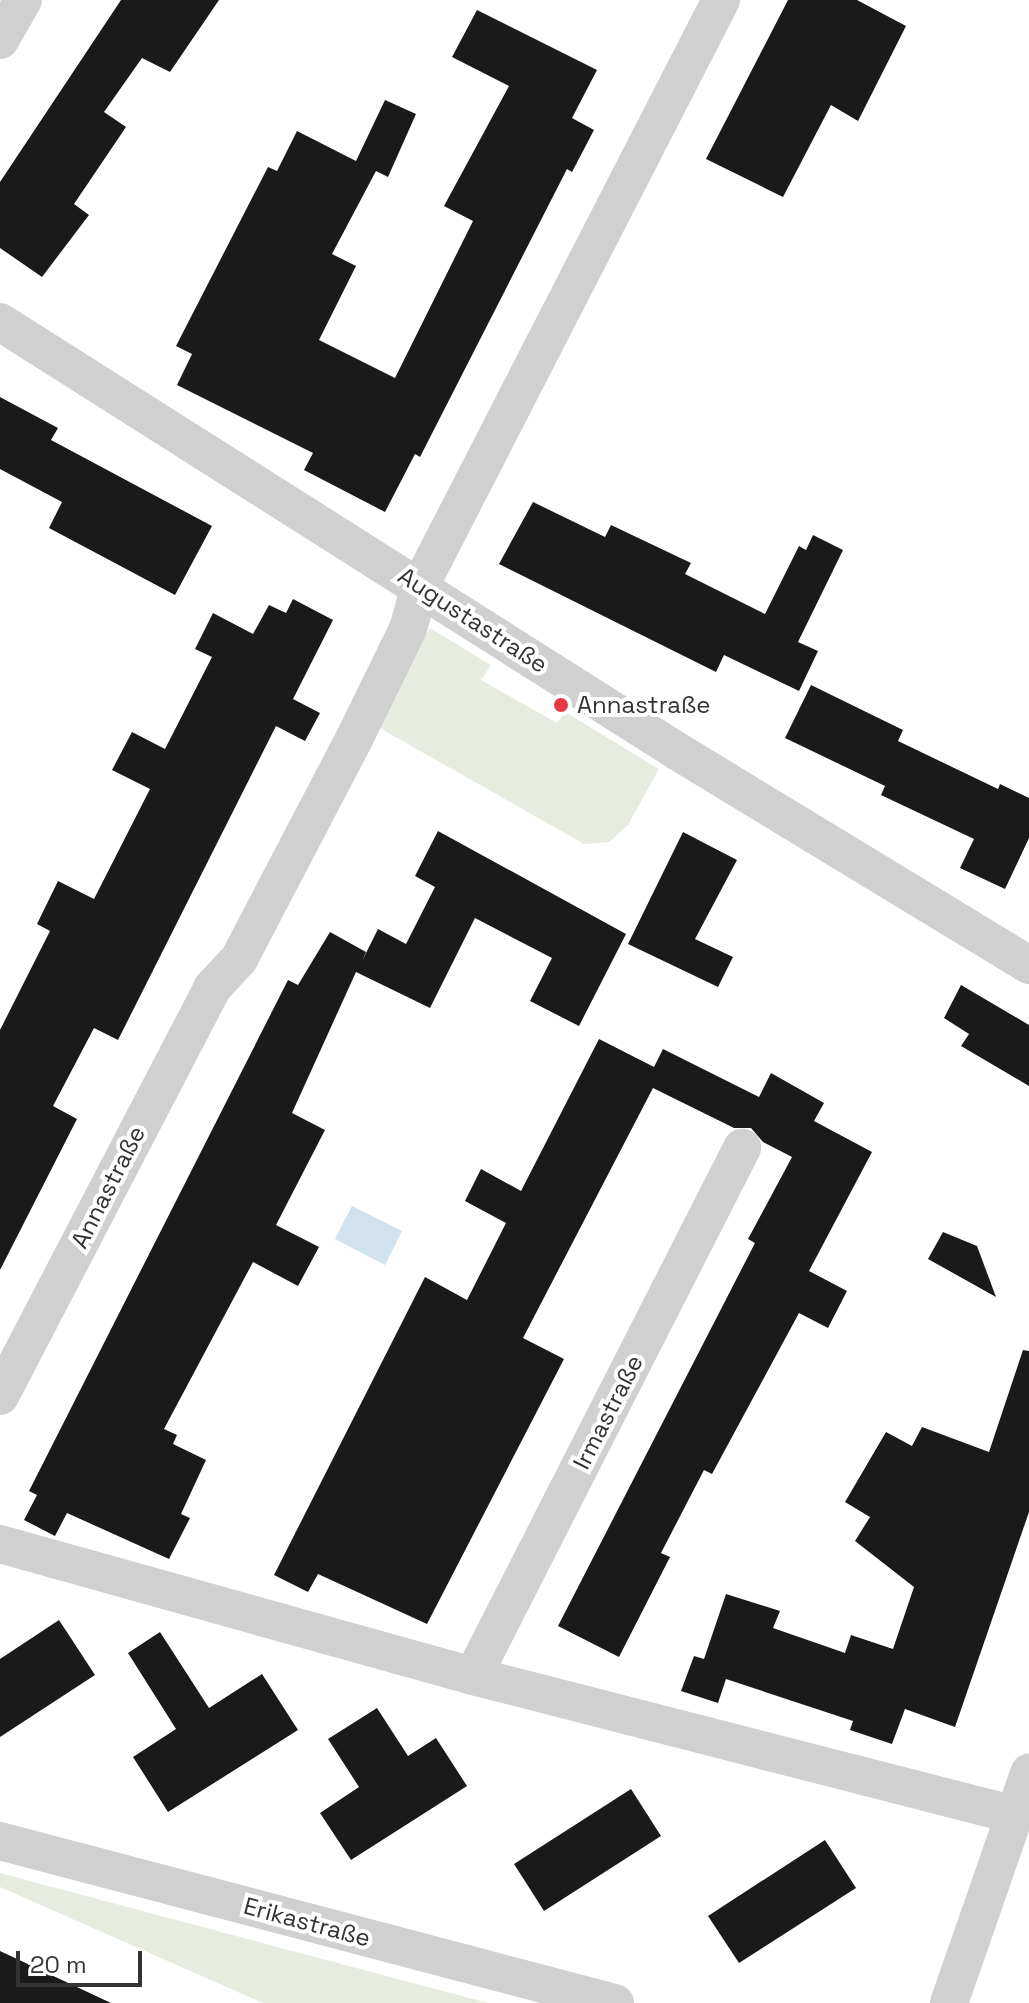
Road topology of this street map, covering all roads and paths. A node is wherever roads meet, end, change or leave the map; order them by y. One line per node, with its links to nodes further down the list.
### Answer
1 (23, 0): 3 (street)
2 (721, 0): 5 (street, Annastraße)
3 (0, 40)
4 (0, 322): 5 (street, Augustastraße)
5 (420, 586): 6 (street, Augustastraße); 8 (street, Annastraße)
6 (1029, 965)
7 (742, 1148): 10 (street, Irmastraße)
8 (0, 1396)
9 (0, 1544): 10 (street)
10 (473, 1676): 12 (street)
11 (1029, 1773): 12 (street)
12 (1015, 1815): 15 (street)
13 (0, 1841): 14 (street, Erikastraße)
14 (615, 2003)
15 (949, 2003)

